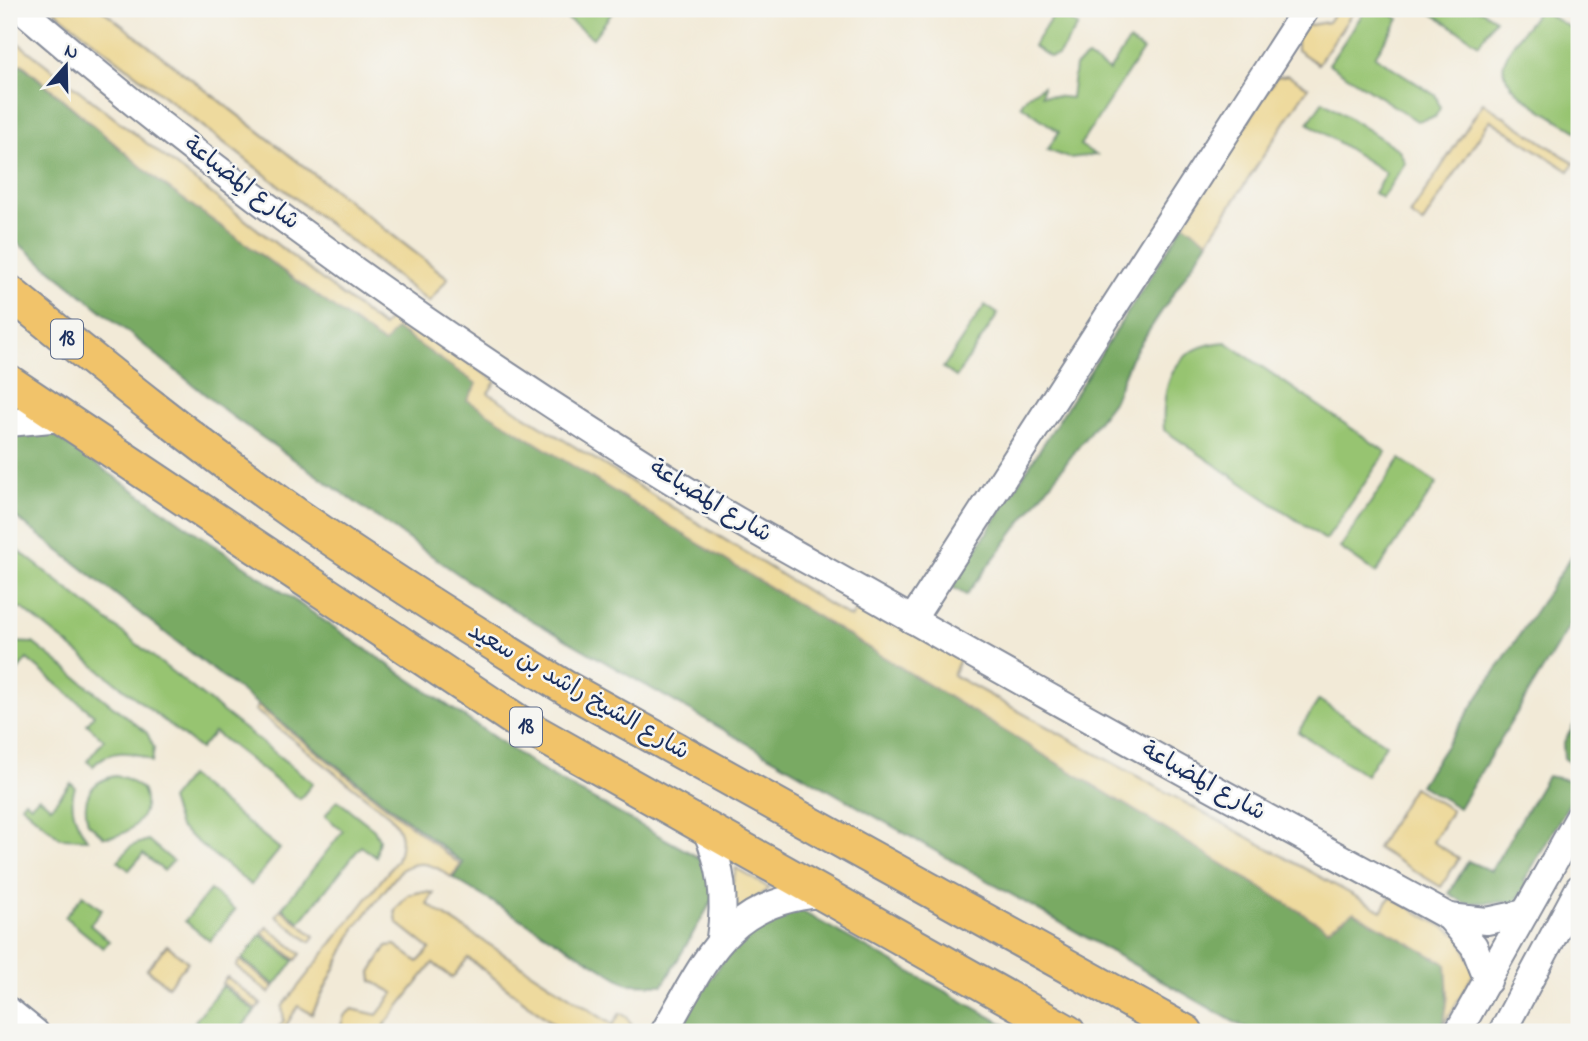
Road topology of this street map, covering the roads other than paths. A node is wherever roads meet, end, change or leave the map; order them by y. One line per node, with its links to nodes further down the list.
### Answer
1 (21, 9): 7 (street, شارع المِضباعة)
2 (1306, 9): 7 (street)
3 (9, 292): 20 (main road, شارع الشيخ راشد بن سعيد / 18)
4 (9, 382): 5 (main road, شارع الشيخ راشد بن سعيد / 18)
5 (61, 418): 6 (street); 9 (main road, شارع الشيخ راشد بن سعيد / 18)
6 (9, 423)
7 (912, 620): 13 (street, شارع المِضباعة)
8 (1579, 817): 12 (street)
9 (706, 830): 11 (main road, شارع الشيخ راشد بن سعيد / 18); 14 (street)
10 (1579, 888): 22 (street)
11 (821, 894): 14 (street); 19 (main road, شارع الشيخ راشد بن سعيد / 18)
12 (1525, 913): 13 (street, شارع المِضباعة); 15 (street)
13 (1449, 917): 15 (street, شارع المِضباعة)
14 (720, 938): 18 (street)
15 (1488, 981): 21 (street)
16 (9, 1011): 17 (street)
17 (35, 1032)
18 (664, 1032)
19 (1069, 1032)
20 (1186, 1032)
21 (1458, 1032)
22 (1502, 1032)

